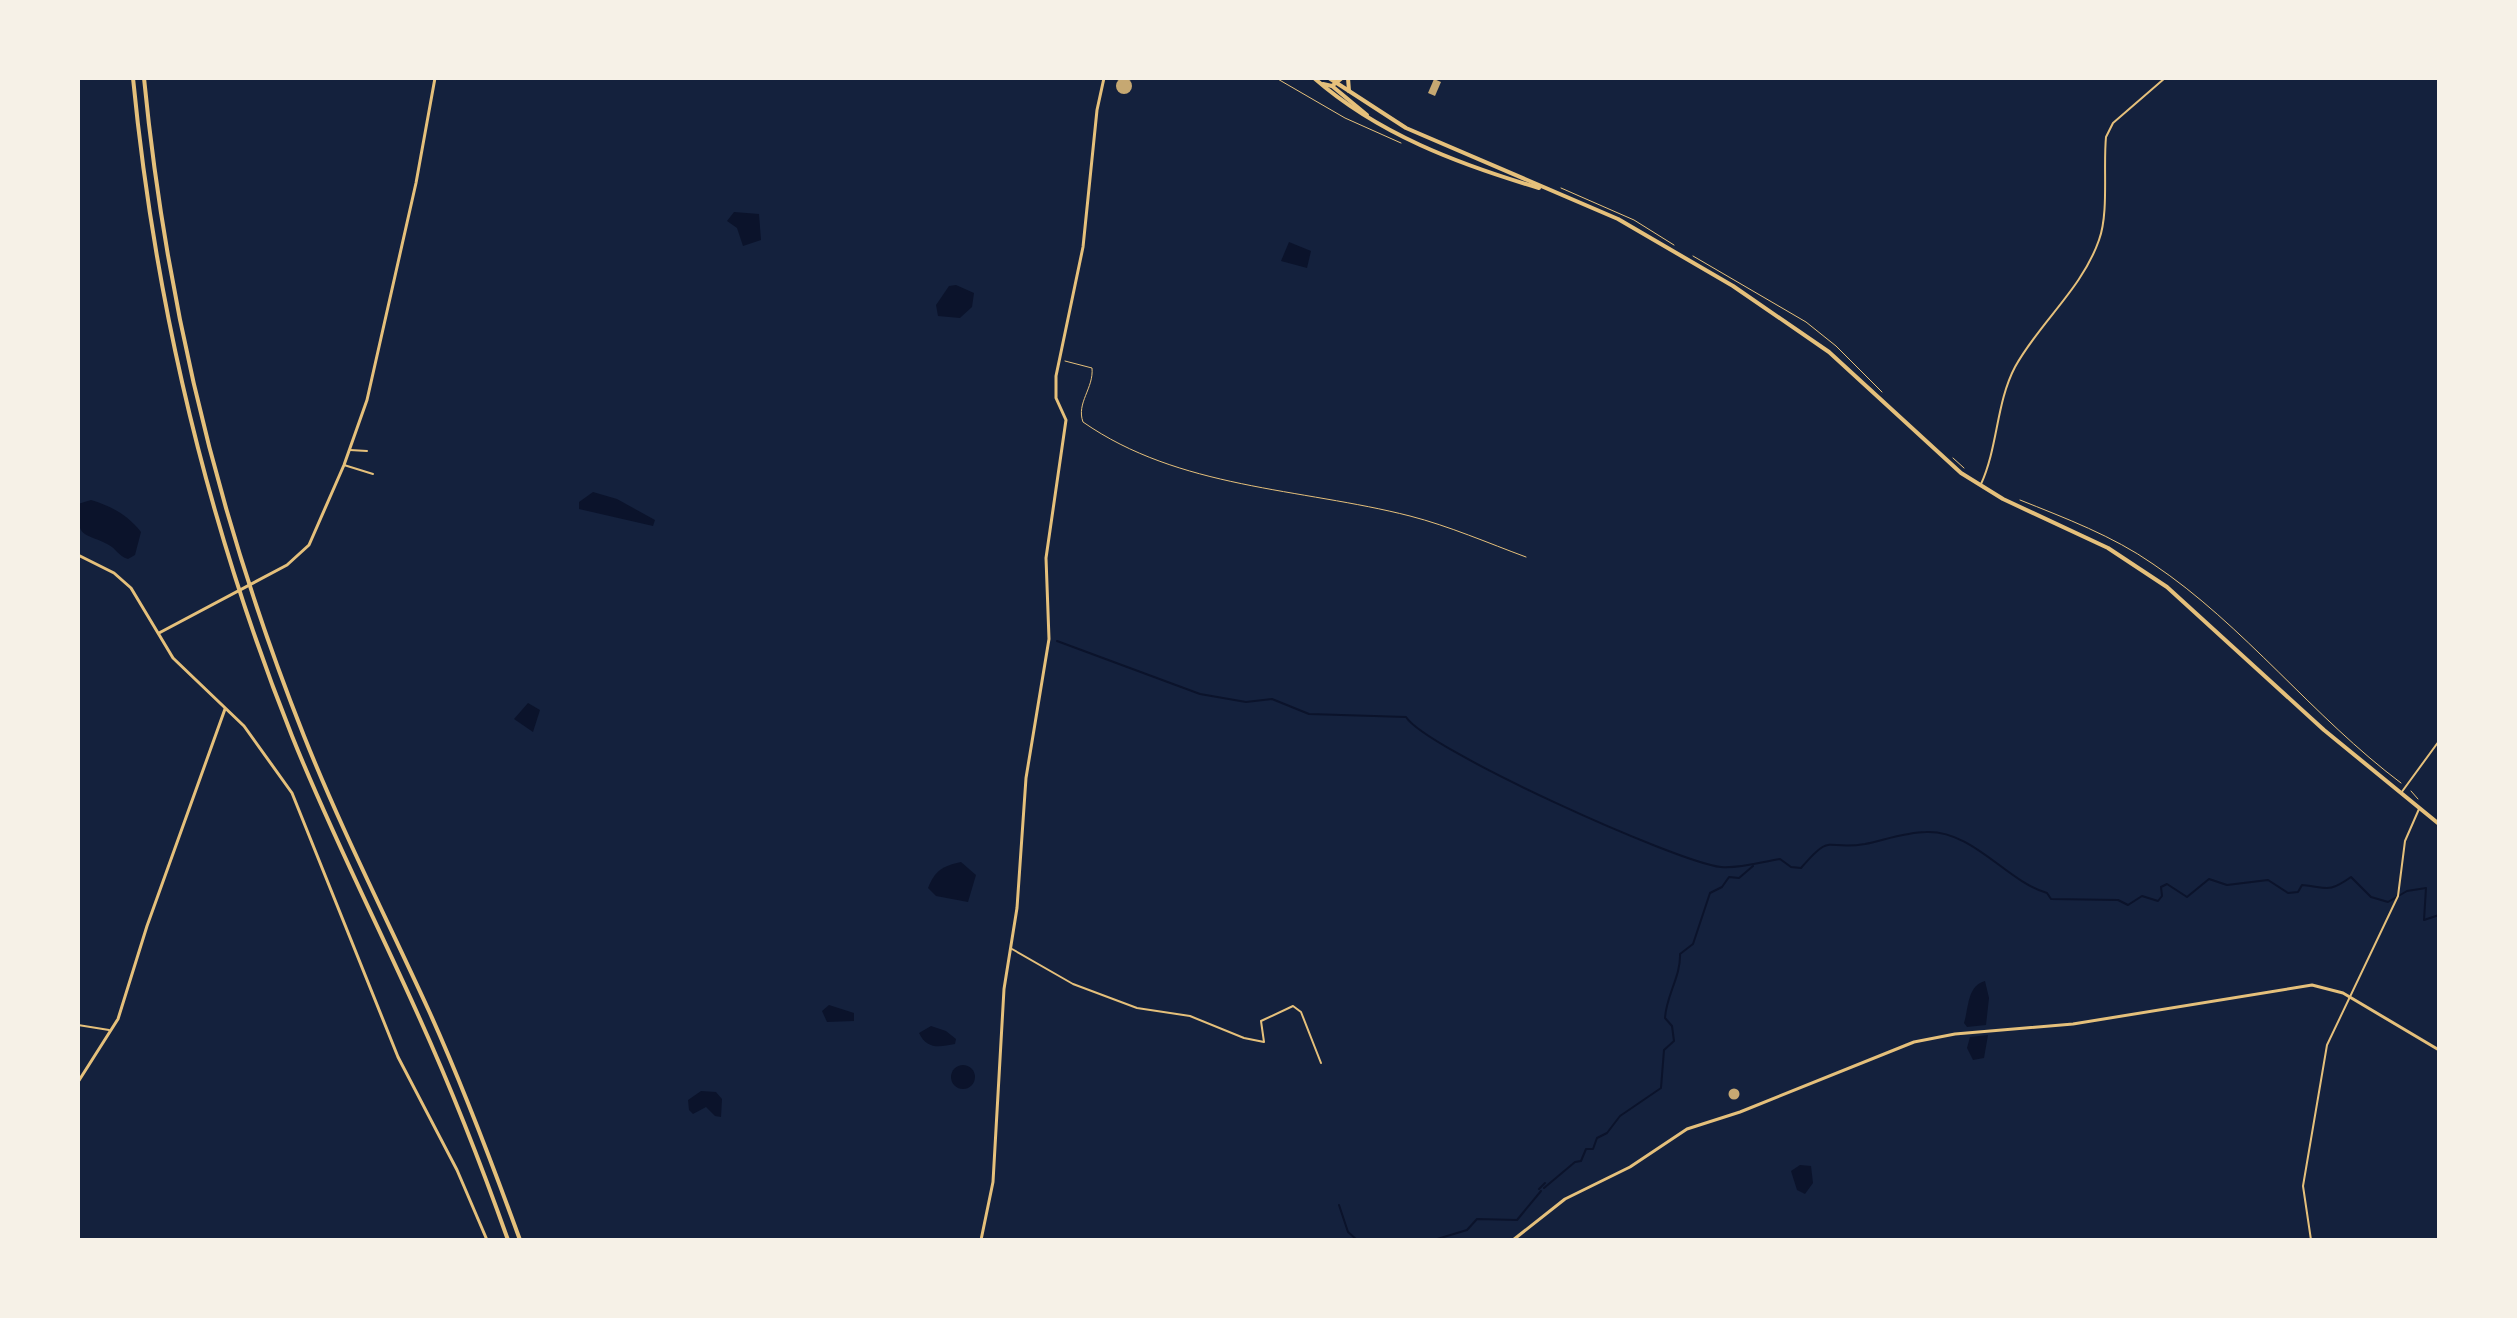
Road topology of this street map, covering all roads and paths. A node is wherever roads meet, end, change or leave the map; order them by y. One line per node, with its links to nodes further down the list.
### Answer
1 (133, 78): 41 (main road)
2 (144, 78): 42 (main road)
3 (435, 78): 18 (street)
4 (1104, 78): 17 (street)
5 (1276, 78): 15 (path)
6 (1314, 78): 11 (main road)
7 (1345, 78): 10 (main road); 13 (main road)
8 (2165, 78): 24 (street)
9 (2435, 78): 12 (path)
10 (1333, 81): 11 (main road); 13 (main road); 14 (main road)
11 (1319, 82): 14 (main road)
12 (2439, 82)
13 (1351, 94): 16 (main road)
14 (1369, 117): 16 (main road)
15 (1401, 143)
16 (1557, 193): 24 (main road)
17 (1059, 359): 26 (path); 33 (street)
18 (350, 450): 20 (street); 22 (street)
19 (367, 451): 20 (street)
20 (358, 452): 21 (street)
21 (357, 458)
22 (344, 465): 23 (street); 27 (street)
23 (373, 474)
24 (1980, 486): 30 (main road)
25 (78, 555): 27 (street)
26 (1526, 557)
27 (158, 633): 28 (street)
28 (225, 709): 36 (street); 40 (street)
29 (2439, 741): 30 (street)
30 (2400, 794): 31 (main road)
31 (2419, 809): 32 (main road); 34 (street)
32 (2439, 824)
33 (1011, 949): 38 (street); 43 (street)
34 (2348, 997): 37 (street); 44 (street); 45 (street)
35 (78, 1025): 36 (street)
36 (110, 1030): 39 (street)
37 (2439, 1050)
38 (1321, 1063)
39 (78, 1082)
40 (487, 1240)
41 (508, 1240)
42 (520, 1240)
43 (981, 1240)
44 (1513, 1240)
45 (2311, 1240)

